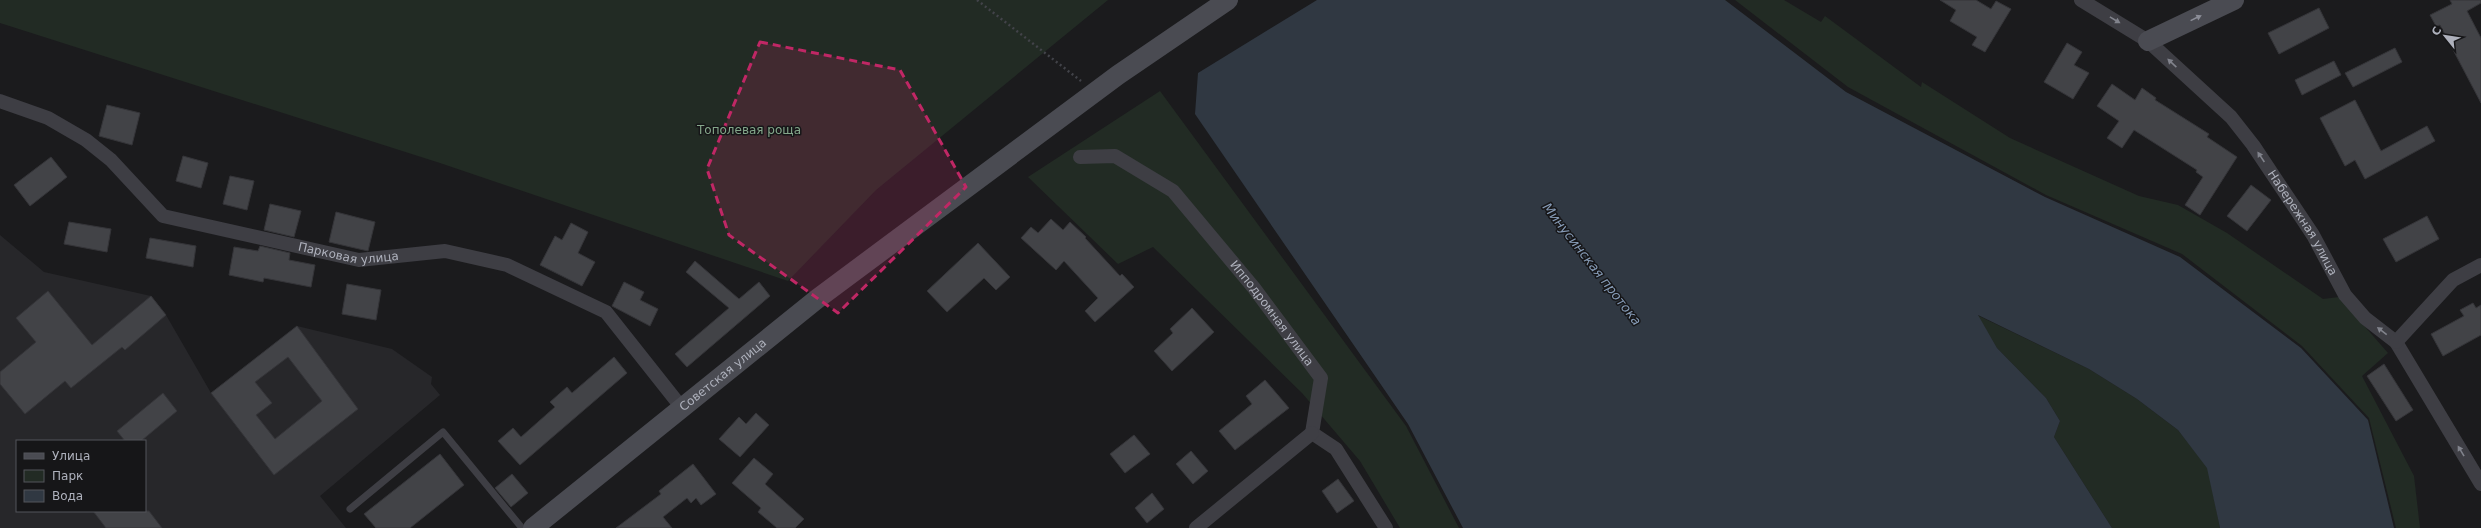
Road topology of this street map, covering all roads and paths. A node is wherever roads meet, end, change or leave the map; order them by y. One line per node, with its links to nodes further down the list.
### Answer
1 (977, 0): 6 (path)
2 (1228, 0): 6 (street, Советская улица)
3 (2081, 0): 5 (street, Набережная улица, one-way to 5)
4 (2234, 0): 5 (street, one-way to 4)
5 (2148, 41): 10 (street, Набережная улица, one-way to 5)
6 (1095, 92): 11 (street, Советская улица)
7 (0, 101): 11 (street, Парковая улица)
8 (1080, 157): 12 (street, Ипподромная улица)
9 (2481, 265): 10 (street)
10 (2396, 342): 13 (street, Набережная улица, one-way to 10)
11 (682, 408): 16 (street, Советская улица)
12 (1312, 433): 17 (street); 18 (street)
13 (2481, 484)
14 (350, 510): 15 (lane)
15 (522, 528)
16 (533, 528)
17 (1196, 528)
18 (1386, 528)

